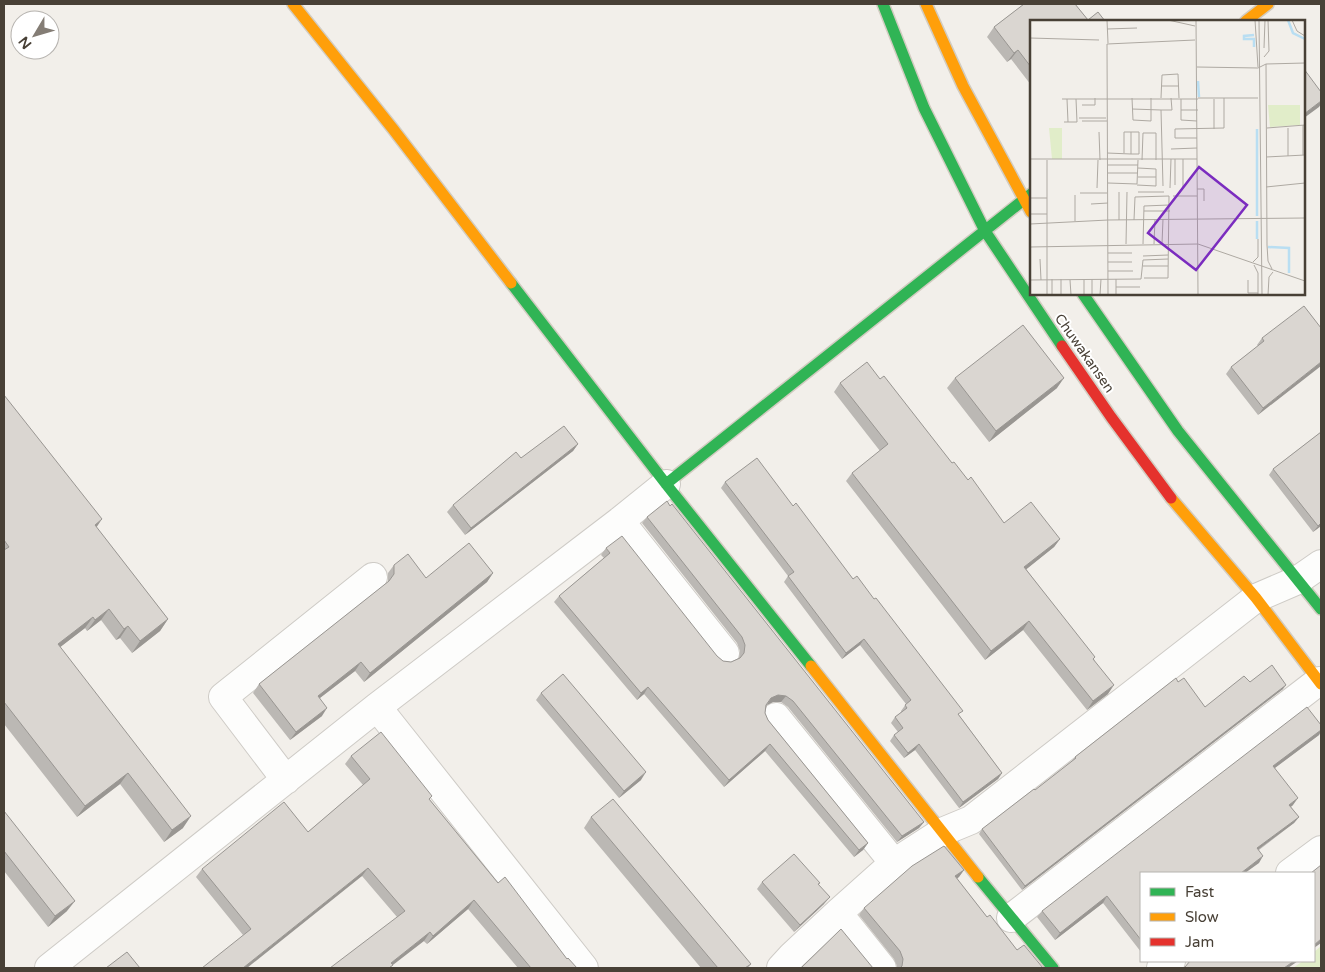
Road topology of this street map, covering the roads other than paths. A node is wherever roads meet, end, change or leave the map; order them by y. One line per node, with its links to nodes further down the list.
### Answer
1 (293, 4): 9 (street)
2 (883, 4): 7 (street, Chuwakansen)
3 (926, 4): 6 (street)
4 (1268, 4): 5 (street)
5 (1247, 20)
6 (1028, 197): 7 (street)
7 (985, 231): 9 (street); 14 (street, Chuwakansen)
8 (1084, 295): 13 (street)
9 (666, 484): 10 (street); 21 (street)
10 (620, 521): 16 (street); 18 (street)
11 (1321, 564): 13 (street)
12 (373, 577): 20 (street)
13 (1298, 580): 14 (street); 15 (street)
14 (1256, 598): 17 (street, Chuwakansen); 21 (street)
15 (1321, 609)
16 (725, 653)
17 (1320, 682): 26 (street)
18 (377, 706): 20 (street); 28 (street)
19 (776, 716): 23 (street)
20 (286, 780): 27 (street)
21 (942, 832): 23 (street); 26 (street)
22 (1321, 850): 24 (street)
23 (894, 863): 25 (street)
24 (1291, 872)
25 (838, 913): 29 (street); 30 (street)
26 (1011, 918): 31 (street)
27 (49, 968)
28 (584, 968)
29 (781, 968)
30 (882, 968)
31 (1053, 968)

